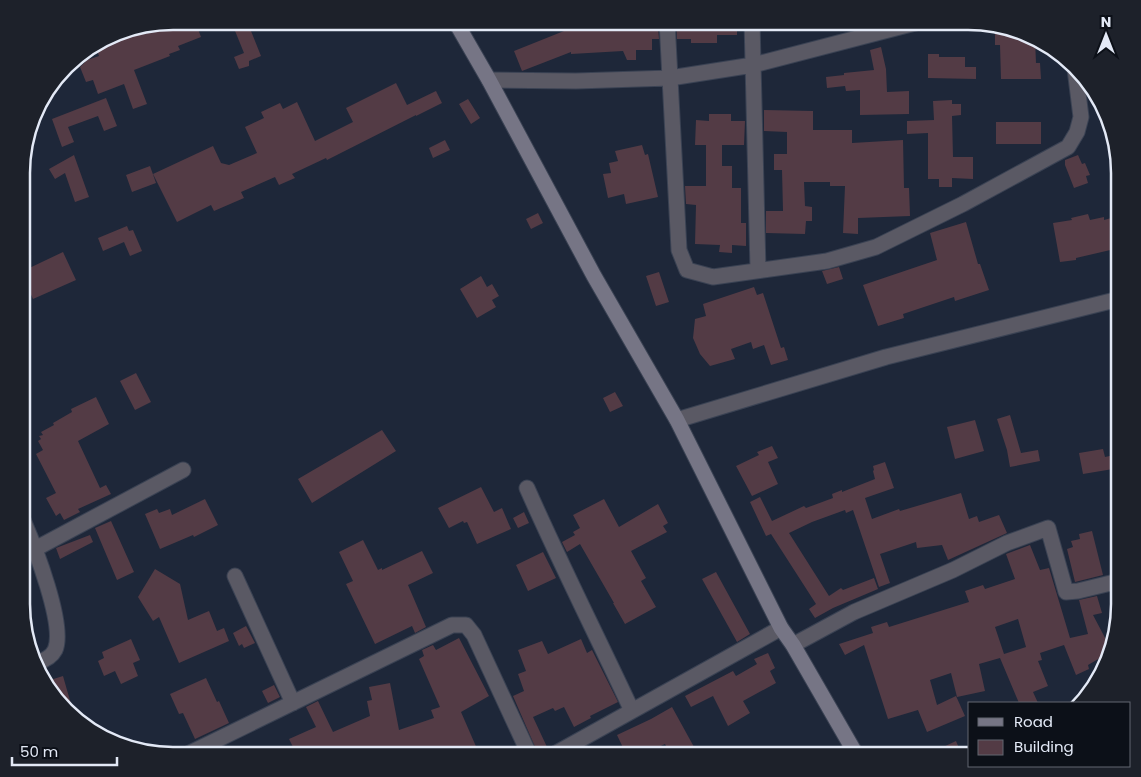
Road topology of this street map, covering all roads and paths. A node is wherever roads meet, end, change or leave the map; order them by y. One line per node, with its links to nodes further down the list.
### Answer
1 (460, 30): 7 (street)
2 (667, 30): 6 (street)
3 (752, 30): 5 (street)
4 (888, 30): 5 (street)
5 (753, 65): 6 (street); 9 (street)
6 (670, 78): 7 (street); 9 (street)
7 (489, 80): 11 (street)
8 (1076, 81): 9 (street)
9 (758, 270)
10 (1111, 301): 11 (street)
11 (677, 420): 18 (street)
12 (183, 470): 15 (street)
13 (527, 488): 22 (street)
14 (30, 538): 15 (street)
15 (35, 549): 20 (street)
16 (235, 576): 21 (street)
17 (1111, 583): 19 (street)
18 (780, 628): 19 (street); 22 (street)
19 (793, 645): 26 (street)
20 (42, 661)
21 (293, 702): 23 (street); 24 (street)
22 (632, 711): 25 (street)
23 (204, 747)
24 (526, 747)
25 (567, 747)
26 (852, 747)

